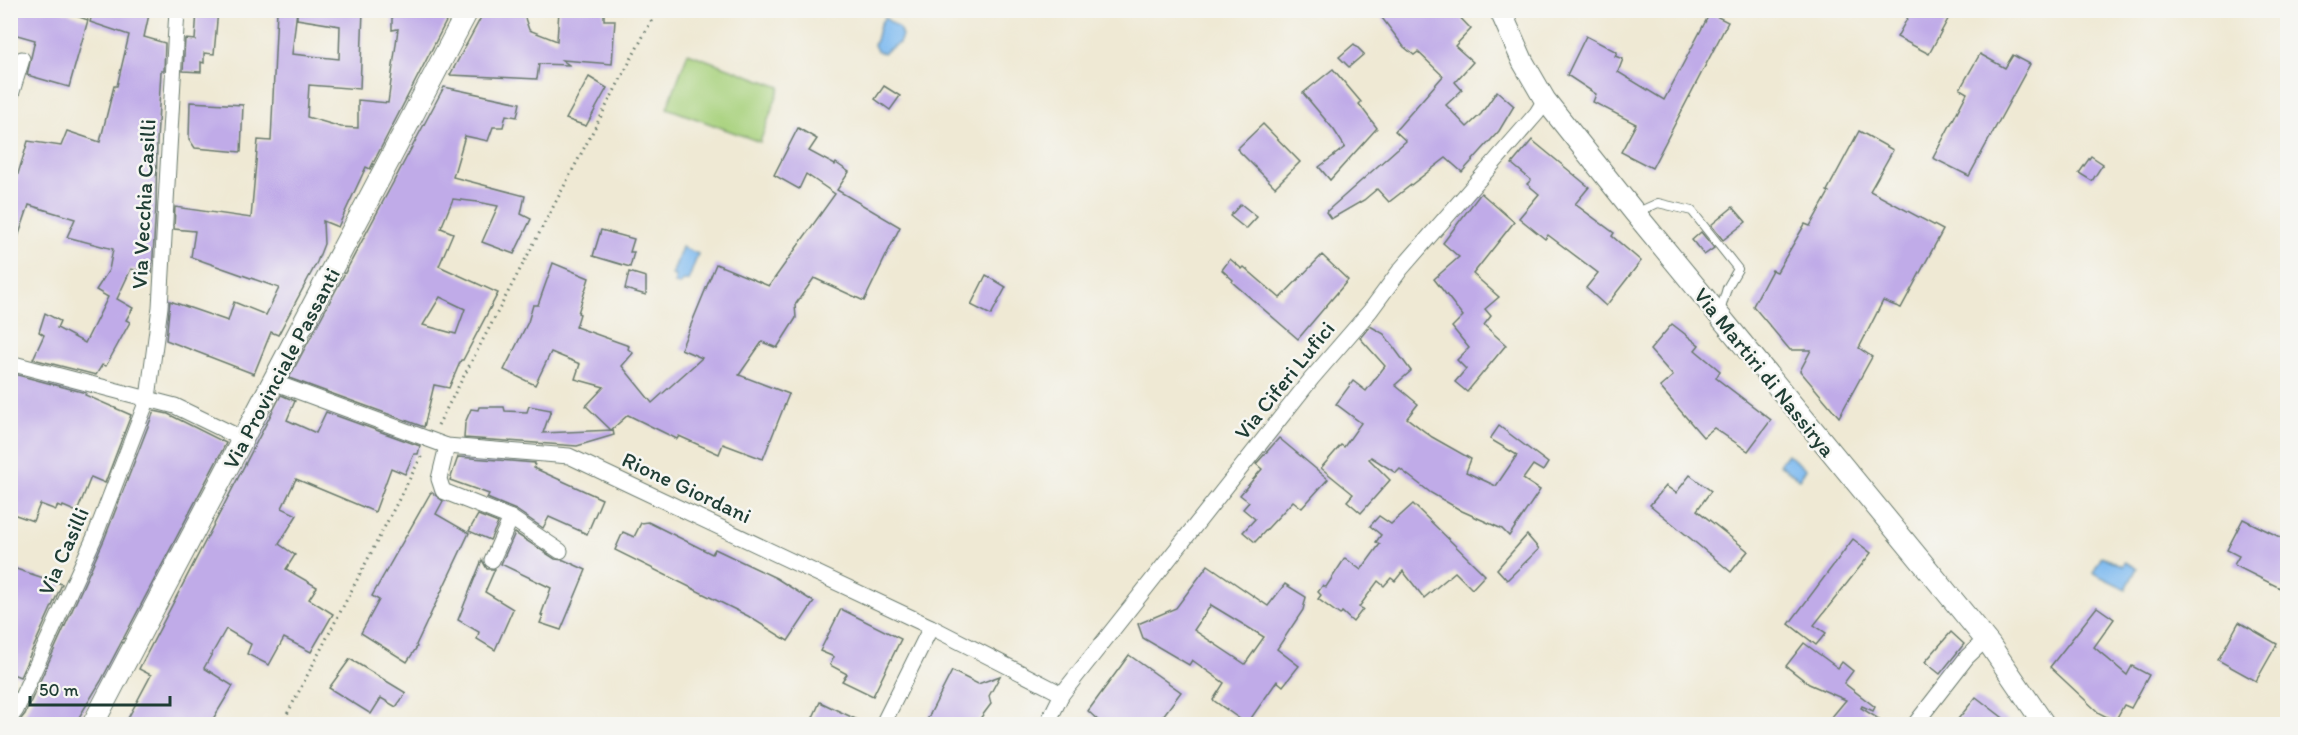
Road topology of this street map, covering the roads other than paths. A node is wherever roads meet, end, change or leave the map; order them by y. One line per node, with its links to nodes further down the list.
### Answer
1 (177, 10): 12 (street, Via Vecchia Casilli)
2 (468, 10): 11 (street, Via Provinciale Passanti)
3 (1490, 10): 4 (street)
4 (1504, 20): 7 (street, Via Martiri di Nassirya)
5 (22, 59): 6 (street)
6 (10, 99)
7 (1545, 100): 8 (street, Via Martiri di Nassirya); 20 (street, Via Ciferi Lufici)
8 (1635, 213): 9 (street, Via Martiri di Nassirya); 9 (lane)
9 (1719, 316): 19 (street, Via Martiri di Nassirya)
10 (10, 363): 12 (street)
11 (273, 382): 13 (street, Via Provinciale Passanti); 14 (street, Rione Giordani)
12 (148, 398): 13 (street); 21 (street, Via Casilli)
13 (243, 439): 22 (street, Via Provinciale Passanti)
14 (447, 446): 15 (street); 18 (street, Rione Giordani)
15 (511, 518): 16 (street); 17 (street)
16 (560, 551)
17 (492, 560)
18 (931, 627): 20 (street, Rione Giordani); 23 (street)
19 (1986, 639): 25 (street); 26 (street, Via Martiri di Nassirya)
20 (1062, 694): 24 (street, Via Ciferi Lufici)
21 (10, 718)
22 (93, 724)
23 (883, 724)
24 (1047, 724)
25 (1915, 724)
26 (2044, 724)

